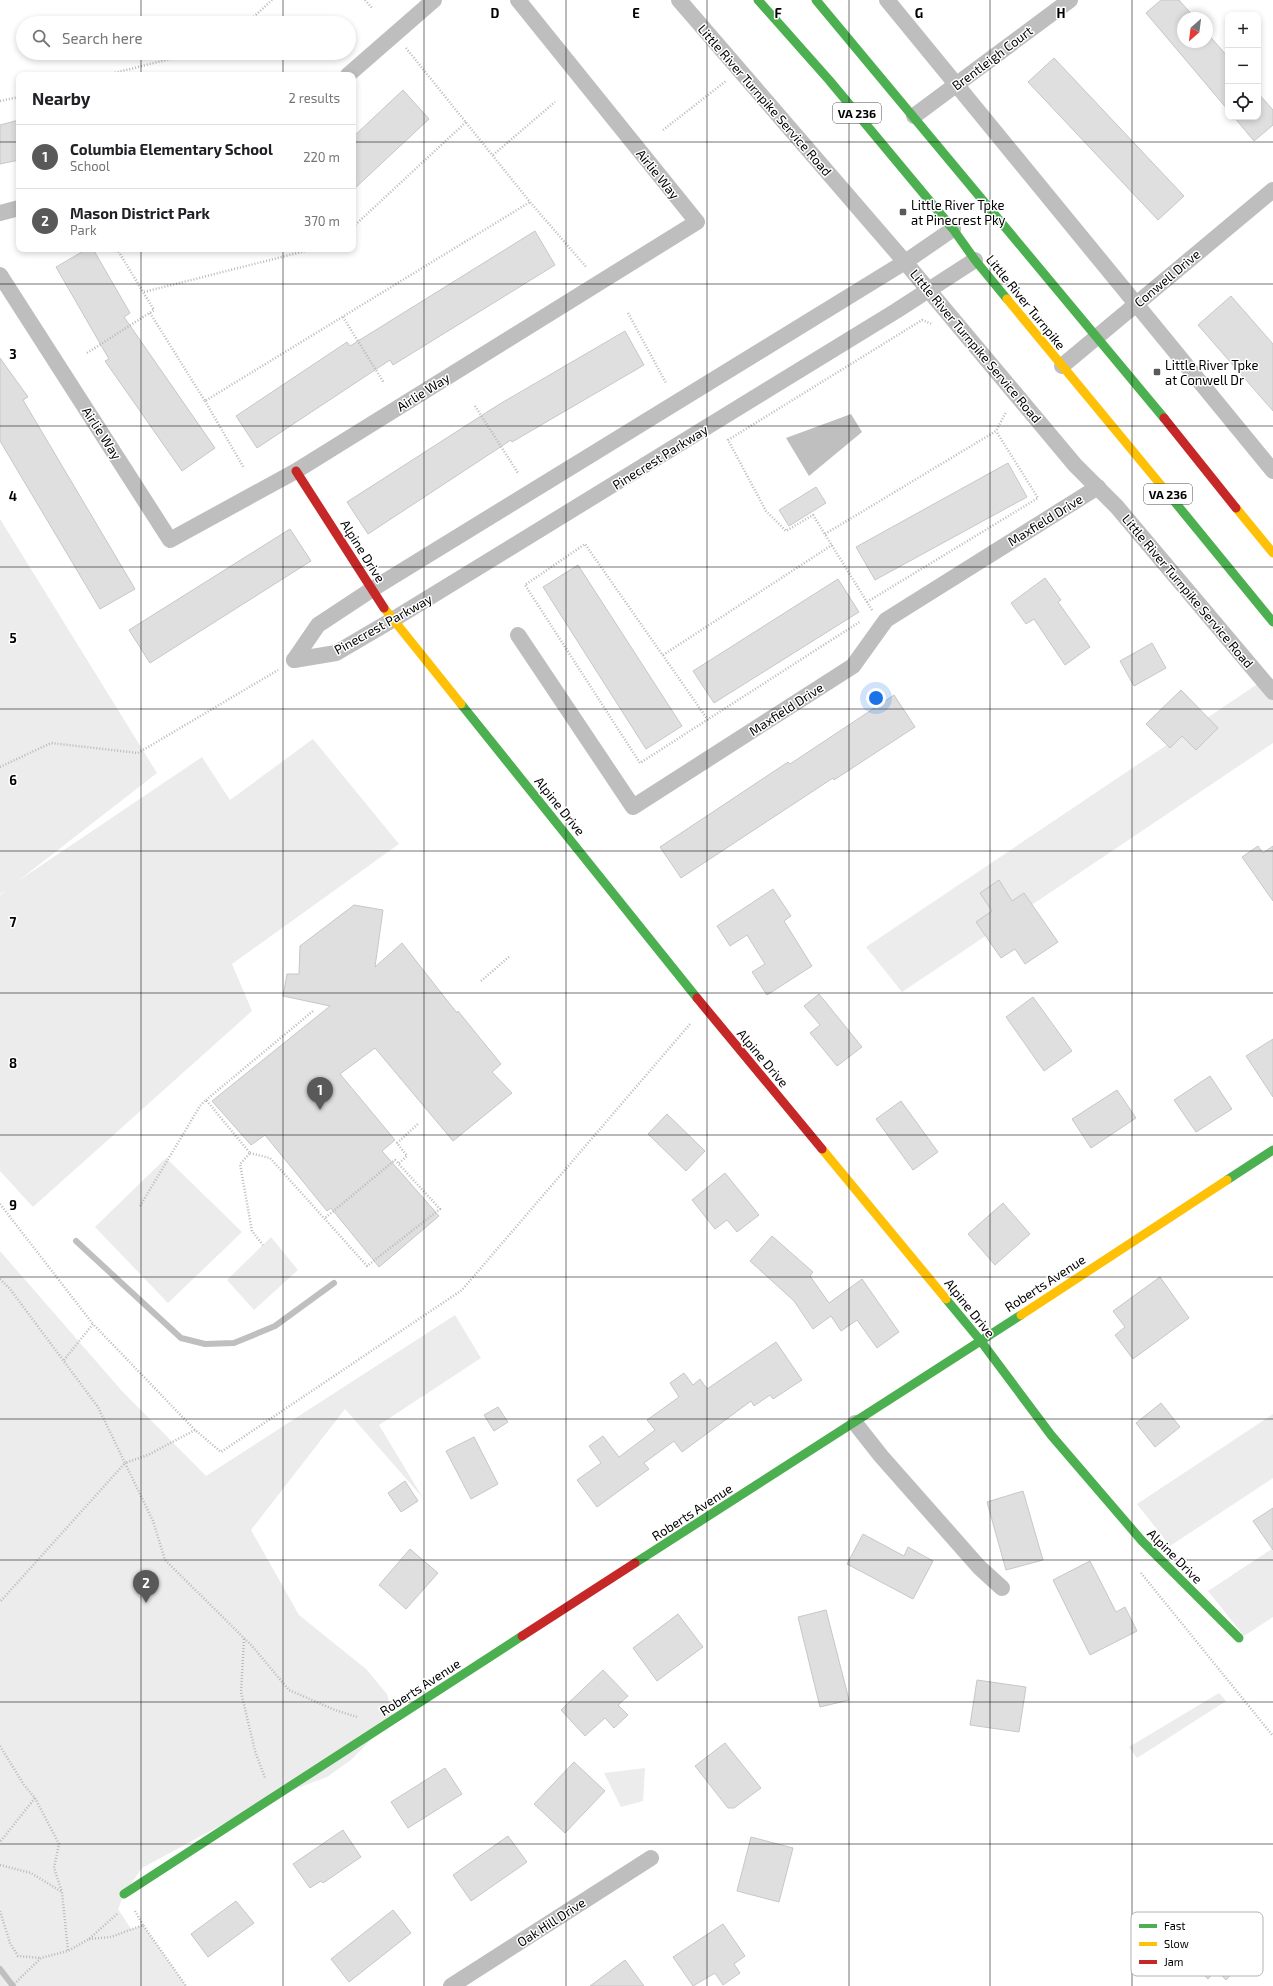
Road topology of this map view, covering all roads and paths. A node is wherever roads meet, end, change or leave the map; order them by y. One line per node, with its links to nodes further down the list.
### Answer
1 (272, 0): 11 (path)
2 (365, 0): 10 (path)
3 (434, 0): 15 (street)
4 (518, 0): 54 (street, Airlie Way)
5 (679, 0): 34 (street, Little River Turnpike Service Road)
6 (758, 0): 30 (street, Little River Turnpike / VA 236)
7 (816, 0): 21 (street, VA 236)
8 (886, 0): 17 (street)
9 (1070, 0): 17 (street, Brentleigh Court)
10 (373, 9)
11 (255, 16)
12 (404, 46): 22 (path)
13 (166, 60): 14 (path)
14 (118, 72)
15 (351, 72)
16 (729, 78): 23 (path)
17 (956, 85): 21 (street, Brentleigh Court); 39 (street)
18 (16, 98): 19 (path)
19 (0, 101)
20 (555, 102): 24 (path)
21 (914, 116): 44 (street, VA 236)
22 (466, 122): 24 (path); 29 (path)
23 (663, 130)
24 (493, 155): 26 (path)
25 (1273, 190): 39 (street, Conwell Drive)
26 (530, 202): 35 (path); 42 (path)
27 (16, 209): 28 (street)
28 (0, 213)
29 (356, 224)
30 (953, 229): 33 (street, Little River Turnpike / VA 236); 34 (street)
31 (119, 252): 38 (path)
32 (301, 252): 38 (path)
33 (975, 260): 37 (street, Pinecrest Parkway); 46 (street, Little River Turnpike / VA 236)
34 (905, 262): 37 (street, Little River Turnpike Service Road); 61 (street)
35 (589, 270)
36 (0, 275): 54 (street, Airlie Way)
37 (929, 291): 57 (street, Little River Turnpike Service Road); 65 (street, Pinecrest Parkway)
38 (144, 292): 40 (path)
39 (1136, 303): 44 (street, Conwell Drive); 55 (street)
40 (150, 313): 45 (path); 49 (path)
41 (628, 313): 48 (path)
42 (343, 317): 47 (path); 49 (path)
43 (939, 327): 58 (path)
44 (1097, 336): 46 (street, Conwell Drive); 60 (street, VA 236)
45 (87, 353)
46 (1062, 366): 66 (street, Little River Turnpike / VA 236)
47 (384, 383)
48 (666, 383)
49 (205, 401): 53 (path)
50 (475, 406): 56 (path)
51 (1007, 409): 52 (path)
52 (996, 431): 58 (path); 62 (path)
53 (244, 468)
54 (296, 470): 61 (street, Alpine Drive)
55 (1273, 471)
56 (518, 473)
57 (1098, 486): 67 (street, Maxfield Drive); 70 (street, Little River Turnpike Service Road)
58 (825, 534): 59 (path)
59 (832, 545): 62 (path); 68 (path)
60 (1273, 553)
61 (371, 590): 65 (street, Alpine Drive); 69 (street)
62 (867, 602): 63 (path)
63 (874, 613)
64 (868, 618): 71 (path)
65 (394, 619): 69 (street, Pinecrest Parkway); 88 (street, Alpine Drive)
66 (1273, 622)
67 (518, 635)
68 (663, 655): 71 (path); 71 (path)
69 (294, 660): 72 (path)
70 (1273, 692)
71 (708, 720)
72 (0, 767)
73 (510, 956): 74 (path)
74 (481, 981)
75 (313, 1011): 77 (path)
76 (690, 1024): 91 (path)
77 (206, 1100): 80 (path); 83 (path)
78 (418, 1124): 81 (path)
79 (1273, 1150): 88 (street, Roberts Avenue)
80 (250, 1153): 84 (path); 85 (path)
81 (399, 1164): 84 (path); 84 (path)
82 (0, 1204): 87 (path)
83 (140, 1206)
84 (325, 1218)
85 (263, 1245)
86 (0, 1279): 89 (path)
87 (93, 1324): 89 (path); 91 (path)
88 (980, 1340): 90 (street, Roberts Avenue); 96 (street, Alpine Drive)
89 (64, 1360): 92 (path)
90 (855, 1423): 93 (street); 97 (street, Roberts Avenue)
91 (195, 1430): 92 (path)
92 (125, 1463): 94 (path); 95 (path)
93 (1002, 1588)
94 (0, 1602)
95 (244, 1638): 97 (path); 100 (path)
96 (1239, 1638)
97 (384, 1726): 100 (street, Roberts Avenue)
98 (0, 1746): 99 (path)
99 (35, 1798): 101 (path); 104 (path)
100 (271, 1798): 105 (street, Roberts Avenue)
101 (0, 1842)
102 (651, 1858): 114 (street, Oak Hill Drive)
103 (0, 1865): 104 (path)
104 (62, 1892): 110 (path)
105 (124, 1894): 109 (path)
106 (133, 1907): 108 (path)
107 (0, 1911): 111 (path)
108 (143, 1925): 109 (path); 113 (path)
109 (89, 1939): 110 (path)
110 (68, 1951): 111 (path)
111 (41, 1958): 112 (path)
112 (12, 1986)
113 (186, 1986)
114 (451, 1986)

